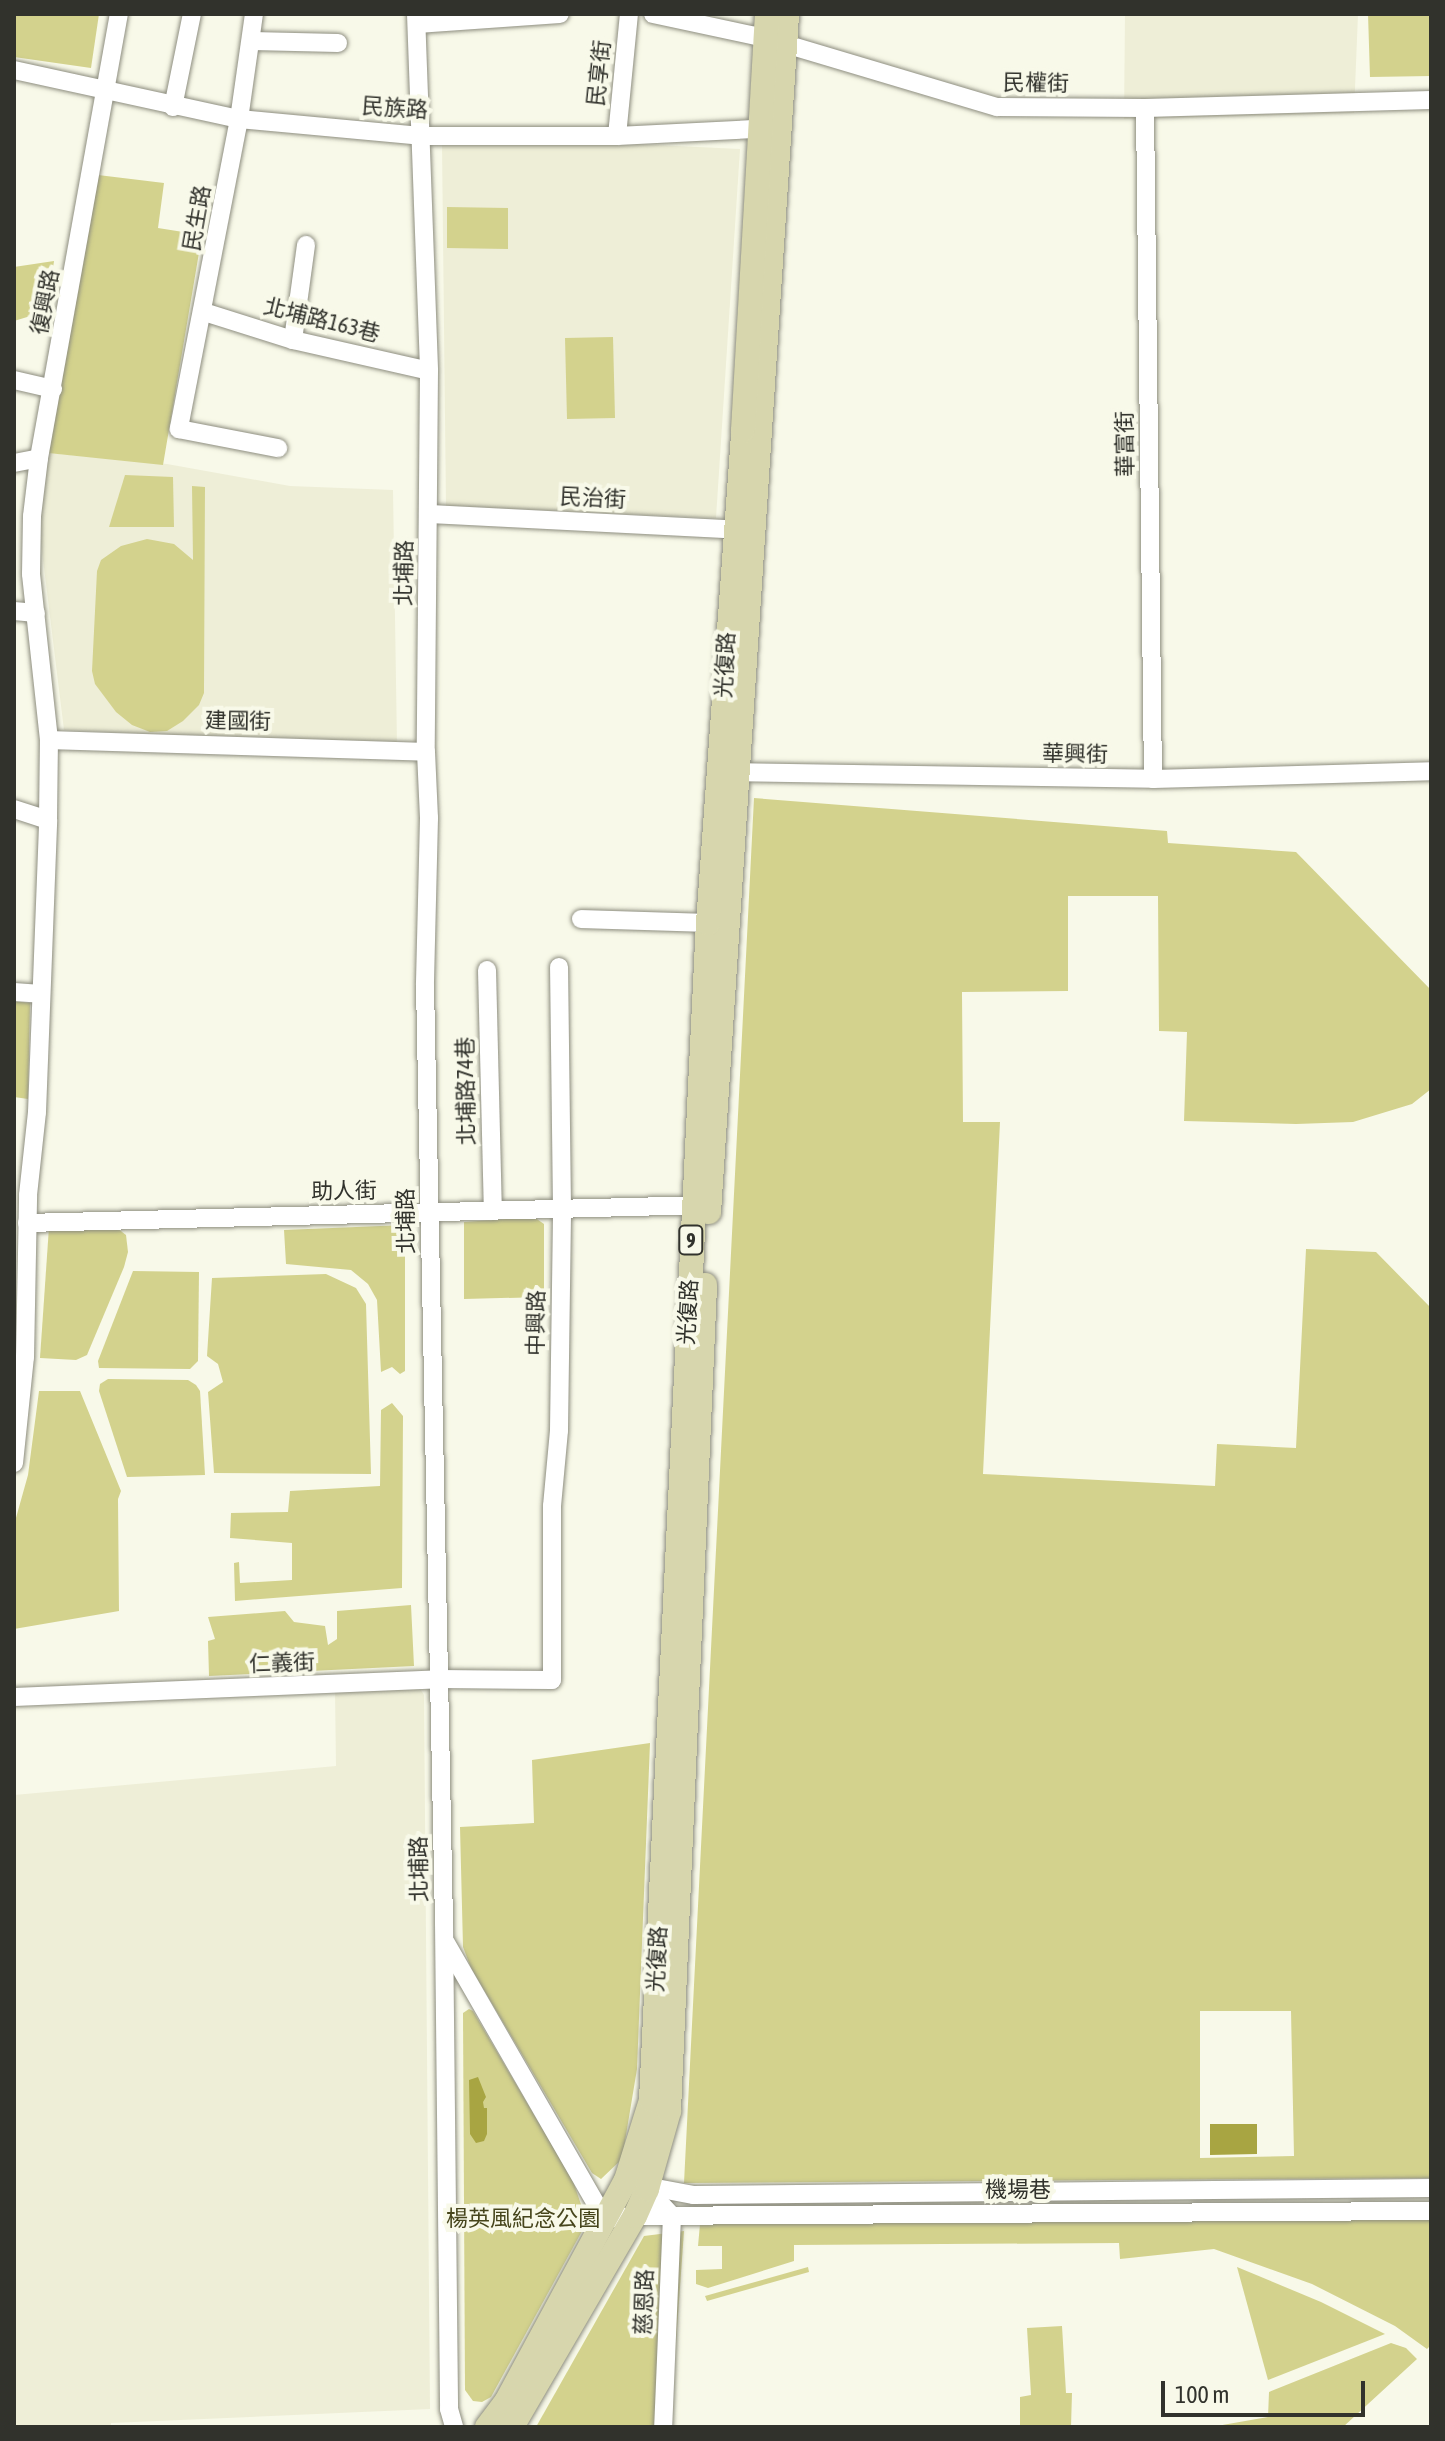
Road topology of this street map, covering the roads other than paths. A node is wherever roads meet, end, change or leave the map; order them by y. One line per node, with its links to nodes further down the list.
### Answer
1 (119, 14): 13 (street, 復興路)
2 (192, 14): 15 (street)
3 (254, 14): 10 (street, 民生路)
4 (560, 14): 8 (street)
5 (629, 14): 20 (street, 民享街)
6 (653, 14): 9 (street, 民權街)
7 (787, 14): 9 (main road, 光復路 / 9)
8 (417, 19): 19 (street, 北埔路)
9 (773, 32): 16 (street, 民權街); 18 (main road, 光復路 / 9)
10 (252, 41): 11 (street); 17 (street, 民生路)
11 (338, 43)
12 (14, 70): 13 (street, 民族路)
13 (106, 92): 15 (street, 民族路); 26 (street, 復興路)
14 (1431, 100): 16 (street, 民權街)
15 (173, 107): 17 (street, 民族路)
16 (1145, 108): 38 (street, 華富街)
17 (239, 119): 19 (street, 民族路); 22 (street, 民生路)
18 (770, 129): 20 (street, 民族路); 31 (main road, 光復路 / 9)
19 (423, 136): 20 (street, 民族路); 24 (street, 北埔路)
20 (617, 136)
21 (306, 245): 23 (street)
22 (204, 312): 23 (street, 北埔路163巷); 27 (street, 民生路)
23 (293, 340): 24 (street, 北埔路163巷)
24 (429, 371): 30 (street, 北埔路)
25 (14, 380): 26 (street)
26 (53, 389): 28 (street, 復興路)
27 (278, 448)
28 (39, 458): 29 (street); 33 (street, 復興路)
29 (14, 463)
30 (429, 514): 31 (street, 民治街); 35 (street, 北埔路)
31 (744, 530): 37 (main road, 光復路 / 9)
32 (14, 611): 33 (street)
33 (36, 613): 34 (street, 復興路)
34 (49, 740): 35 (street, 建國街); 40 (street, 復興路)
35 (426, 752): 51 (street, 北埔路)
36 (1431, 771): 38 (street, 華興街)
37 (729, 772): 38 (street, 華興街); 42 (main road, 光復路 / 9); 48 (main road, 光復路 / 9)
38 (1153, 779)
39 (14, 809): 40 (street)
40 (48, 820): 46 (street, 復興路)
41 (581, 919): 42 (street)
42 (708, 923): 48 (main road, 光復路 / 9)
43 (559, 967): 49 (street, 中興路)
44 (487, 970): 50 (street, 北埔路74巷)
45 (14, 992): 46 (street)
46 (41, 994): 47 (street, 復興路)
47 (21, 1194): 52 (street, 復興路)
48 (701, 1205): 49 (street, 助人街); 58 (main road, 光復路 / 9)
49 (562, 1209): 50 (street, 助人街); 55 (street, 中興路)
50 (493, 1211): 51 (street, 助人街)
51 (430, 1212): 52 (street, 助人街); 54 (street, 北埔路)
52 (27, 1223): 53 (street, 復興路)
53 (14, 1463)
54 (440, 1679): 55 (street, 仁義街); 56 (street, 仁義街); 57 (street, 北埔路)
55 (552, 1680)
56 (14, 1697)
57 (445, 1941): 65 (street); 66 (street, 北埔路)
58 (637, 2184): 60 (street, 機場巷); 62 (main road, 光復路 / 9); 63 (street); 65 (main road, 光復路 / 9)
59 (1431, 2188): 60 (street, 機場巷)
60 (767, 2194): 64 (street)
61 (1431, 2211): 64 (street, 機場巷)
62 (635, 2216): 63 (street, 機場巷); 65 (street, 機場巷); 68 (main road, 光復路 / 9)
63 (672, 2216): 64 (street, 機場巷); 69 (street, 慈恩路)
64 (767, 2216)
65 (605, 2219): 67 (main road, 光復路 / 9)
66 (454, 2427)
67 (487, 2427)
68 (512, 2427)
69 (663, 2427)

